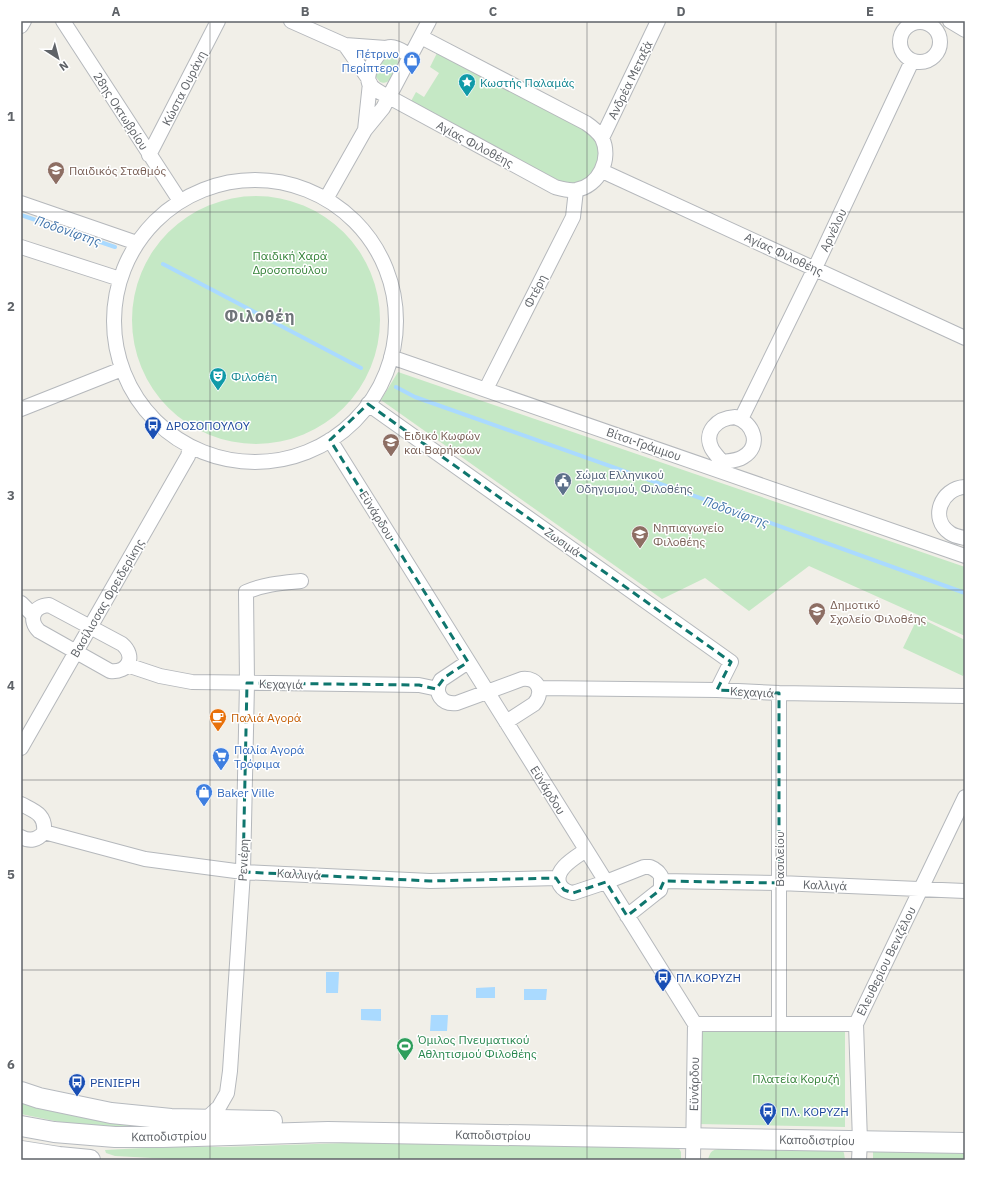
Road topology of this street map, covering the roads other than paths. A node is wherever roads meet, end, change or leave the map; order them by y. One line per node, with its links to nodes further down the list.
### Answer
1 (24, 21): 8 (street)
2 (63, 21): 19 (street, 28ης Οκτωβρίου)
3 (218, 21): 19 (street, Κώστα Ουράνη)
4 (291, 21): 11 (street)
5 (429, 21): 10 (street)
6 (658, 21): 18 (street, Ανδρέα Μεταξά)
7 (950, 21): 9 (street)
8 (21, 26)
9 (965, 30)
10 (421, 37): 12 (street); 13 (street); 18 (street)
11 (345, 46): 12 (street); 15 (street)
12 (388, 47): 13 (street); 15 (street)
13 (411, 56): 16 (street)
14 (912, 61): 27 (street, Αρνέλου)
15 (369, 81): 16 (street, Αγίας Φιλοθέης); 17 (street)
16 (389, 97): 17 (street); 21 (street, Αγίας Φιλοθέης)
17 (365, 130): 22 (street)
18 (602, 138): 20 (street)
19 (150, 155): 23 (street, 28ης Οκτωβρίου)
20 (602, 171): 21 (street); 27 (street, Αγίας Φιλοθέης)
21 (576, 190): 32 (street, Φτέρη)
22 (326, 199): 23 (street); 30 (street)
23 (180, 201): 25 (street)
24 (21, 203): 25 (street)
25 (137, 243): 28 (street)
26 (21, 247): 28 (street)
27 (815, 268): 29 (street, Αγίας Φιλοθέης); 35 (street, Αρνέλου)
28 (120, 278): 31 (street)
29 (965, 338)
30 (391, 356): 32 (street, Βίτσι-Γράμμου); 33 (street)
31 (122, 369): 34 (street); 37 (street)
32 (486, 389): 38 (street, Βίτσι-Γράμμου)
33 (368, 404): 36 (street); 52 (street, Ζωσιμά)
34 (21, 409)
35 (741, 419): 38 (street); 38 (street)
36 (330, 440): 37 (street); 47 (street, Εϋνάρδου)
37 (190, 447): 45 (street, Βασίλισσας Φρειδερίκης)
38 (720, 466): 41 (street, Βίτσι-Γράμμου)
39 (965, 487): 40 (street)
40 (961, 537): 41 (street)
41 (959, 554)
42 (301, 581): 49 (street, Ρενιέρη)
43 (21, 603): 44 (street)
44 (33, 615): 45 (street); 46 (street)
45 (90, 627): 46 (street, Βασίλισσας Φρειδερίκης); 48 (street)
46 (76, 652): 48 (street); 57 (street, Βασίλισσας Φρειδερίκης)
47 (468, 662): 51 (street); 53 (street, Εϋνάρδου)
48 (127, 665): 49 (street, Κεχαγιά)
49 (247, 683): 51 (street, Κεχαγιά); 63 (street, Ρενιέρη)
50 (539, 688): 52 (street, Κεχαγιά); 53 (street); 56 (street)
51 (438, 689): 53 (street)
52 (717, 690): 54 (street, Κεχαγιά)
53 (487, 692): 56 (street, Εϋνάρδου)
54 (779, 693): 55 (street, Κεχαγιά); 67 (street, Βασιλείου)
55 (965, 696)
56 (506, 722): 62 (street, Εϋνάρδου)
57 (21, 748)
58 (965, 797): 68 (street, Ελευθερίου Βενιζέλου)
59 (21, 804): 60 (street)
60 (44, 832): 61 (street); 63 (street, Καλλιγά)
61 (21, 837)
62 (586, 850): 64 (street); 66 (street, Εϋνάρδου)
63 (243, 872): 64 (street, Καλλιγά); 75 (street, Ρενιέρη)
64 (558, 878): 66 (street)
65 (662, 881): 66 (street); 67 (street, Καλλιγά); 70 (street)
66 (606, 882): 70 (street, Εϋνάρδου)
67 (779, 883): 68 (street, Καλλιγά); 72 (street, Βασιλείου)
68 (921, 889): 69 (street, Καλλιγά); 73 (street, Ελευθερίου Βενιζέλου)
69 (965, 891)
70 (627, 916): 71 (street, Εϋνάρδου)
71 (695, 1024): 72 (street); 78 (street, Εϋνάρδου)
72 (779, 1024): 73 (street)
73 (856, 1024): 81 (street, Ελευθερίου Βενιζέλου)
74 (21, 1092): 75 (main road)
75 (205, 1120): 77 (main road)
76 (21, 1126): 77 (main road, Καποδιστρίου)
77 (328, 1132): 78 (main road, Καποδιστρίου)
78 (693, 1138): 81 (main road, Καποδιστρίου); 83 (street, Εϋνάρδου)
79 (965, 1143): 81 (main road, Καποδιστρίου)
80 (21, 1151): 82 (main road)
81 (859, 1151)
82 (90, 1160)
83 (693, 1160)

